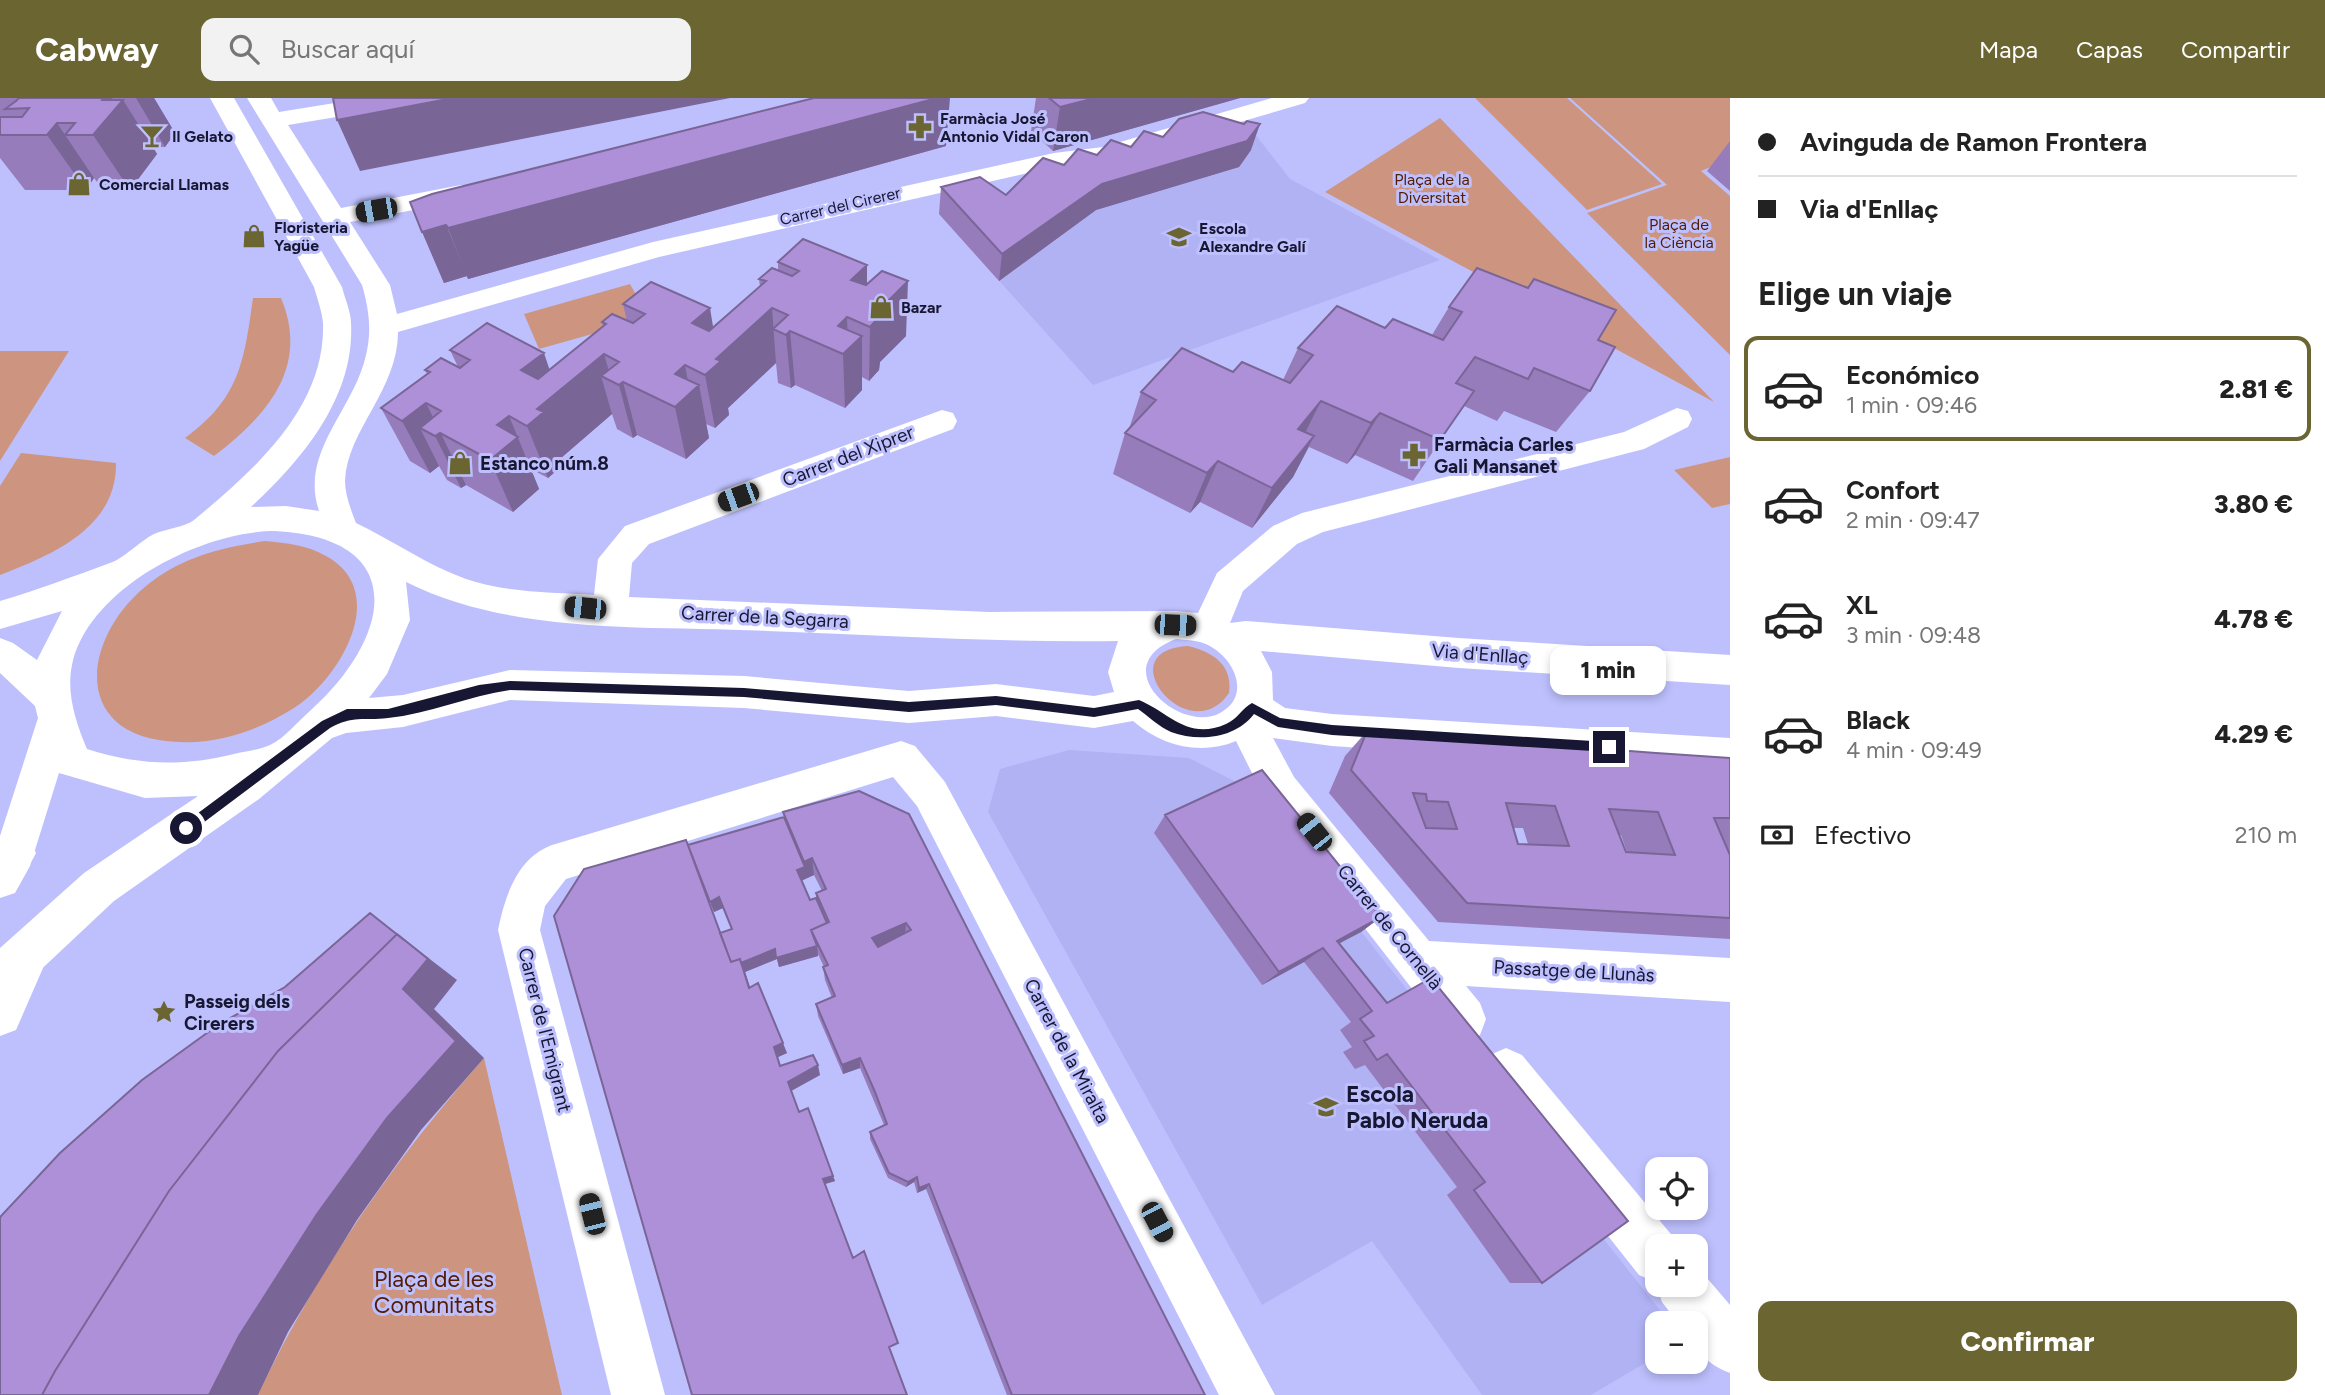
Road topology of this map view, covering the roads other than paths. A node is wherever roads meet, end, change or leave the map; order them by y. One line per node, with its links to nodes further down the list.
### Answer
1 (222, 98): 10 (main road)
2 (409, 98): 4 (main road)
3 (1297, 98): 7 (main road, Carrer del Cirerer)
4 (266, 109): 6 (main road)
5 (481, 189): 6 (main road)
6 (332, 218): 7 (main road)
7 (386, 327): 11 (main road)
8 (1677, 419): 15 (main road)
9 (942, 421): 13 (main road, Carrer del Xiprer)
10 (198, 532): 11 (main road, Carrer de la Segarra); 12 (main road)
11 (354, 538): 13 (main road, Carrer de la Segarra); 22 (main road)
12 (135, 563): 14 (main road); 20 (main road)
13 (610, 610): 15 (main road, Carrer de la Segarra)
14 (0, 615)
15 (1206, 633): 17 (main road, Via d'Enllaç); 18 (main road); 21 (main road)
16 (0, 653): 20 (main road)
17 (1730, 670)
18 (1139, 704): 19 (main road); 21 (main road)
19 (909, 707): 22 (main road); 24 (main road)
20 (54, 709): 25 (main road); 26 (main road)
21 (1248, 713): 23 (main road); 27 (main road, Carrer de Cornellà)
22 (326, 724): 25 (main road)
23 (1730, 755)
24 (901, 758): 34 (main road, Carrer de l'Emigrant); 35 (main road, Carrer de la Miralta)
25 (279, 760): 28 (main road)
26 (5, 866)
27 (1418, 962): 29 (main road, Passatge de Llunàs); 31 (main road, Carrer de Cornellà)
28 (14, 965): 30 (main road)
29 (1730, 981)
30 (0, 1014)
31 (1645, 1242)
32 (1690, 1297): 33 (main road)
33 (1730, 1347)
34 (638, 1395)
35 (1248, 1395)

